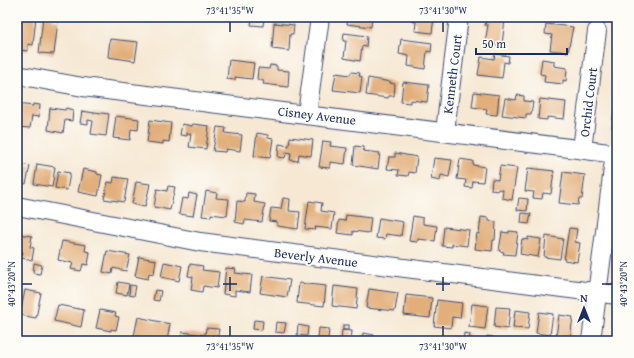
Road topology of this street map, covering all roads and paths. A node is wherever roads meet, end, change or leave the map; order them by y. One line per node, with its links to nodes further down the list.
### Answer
1 (320, 17): 5 (street)
2 (459, 17): 6 (street, Kenneth Court)
3 (597, 31): 7 (street, Orchid Court)
4 (17, 75): 5 (street, Cisney Avenue)
5 (307, 114): 6 (street, Cisney Avenue)
6 (445, 131): 7 (street, Cisney Avenue)
7 (582, 149): 8 (street, Cisney Avenue)
8 (616, 154): 10 (street)
9 (17, 206): 10 (street, Beverly Avenue)
10 (597, 292): 11 (street, Beverly Avenue); 12 (street)
11 (617, 295)
12 (591, 341)

